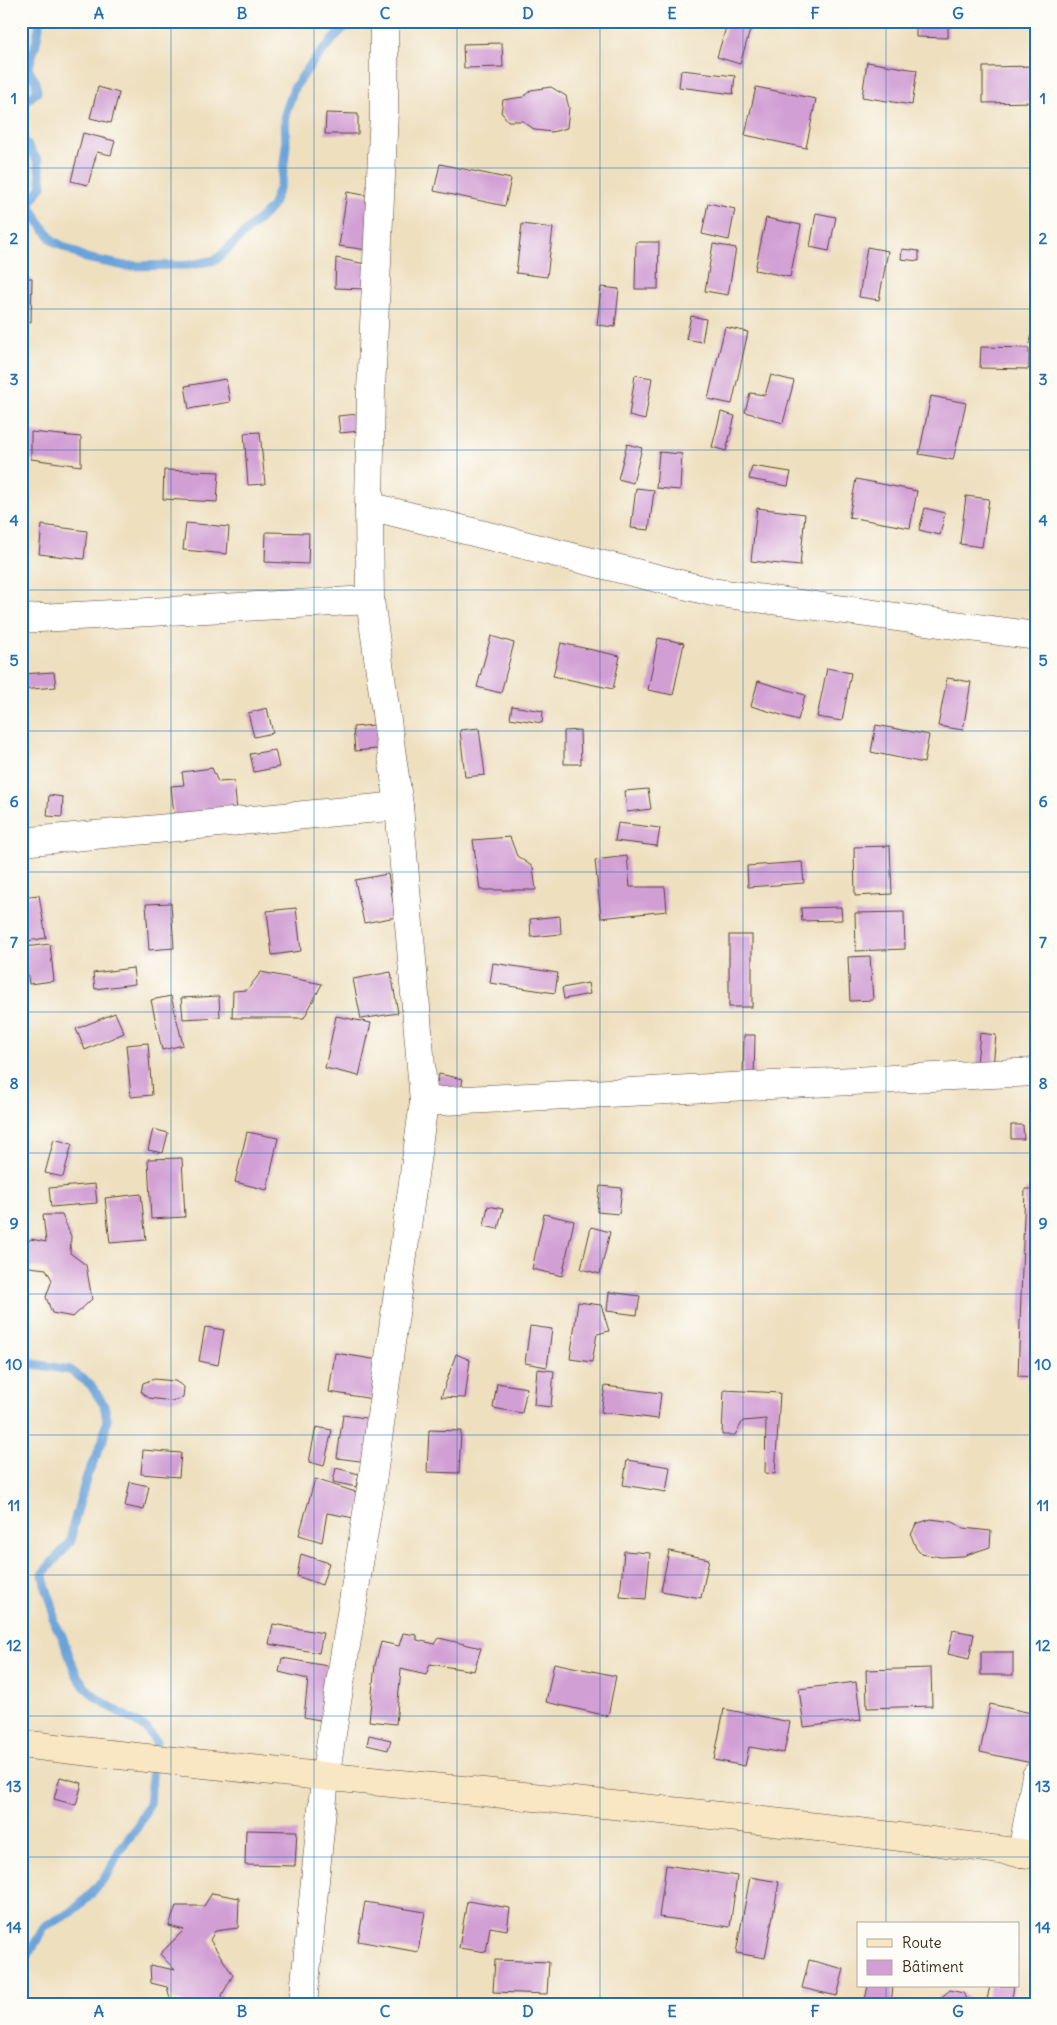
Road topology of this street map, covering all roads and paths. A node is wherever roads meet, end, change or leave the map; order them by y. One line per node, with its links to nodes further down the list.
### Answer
1 (384, 21): 2 (street)
2 (369, 506): 3 (street); 5 (street)
3 (370, 600): 4 (street); 6 (street)
4 (21, 619)
5 (1036, 636)
6 (400, 806): 7 (street); 9 (street)
7 (21, 842)
8 (1036, 1072): 9 (street)
9 (424, 1102): 12 (street)
10 (21, 1744): 12 (street)
11 (1036, 1776): 13 (street)
12 (325, 1778): 13 (street); 14 (street)
13 (1029, 1854)
14 (303, 2004)

